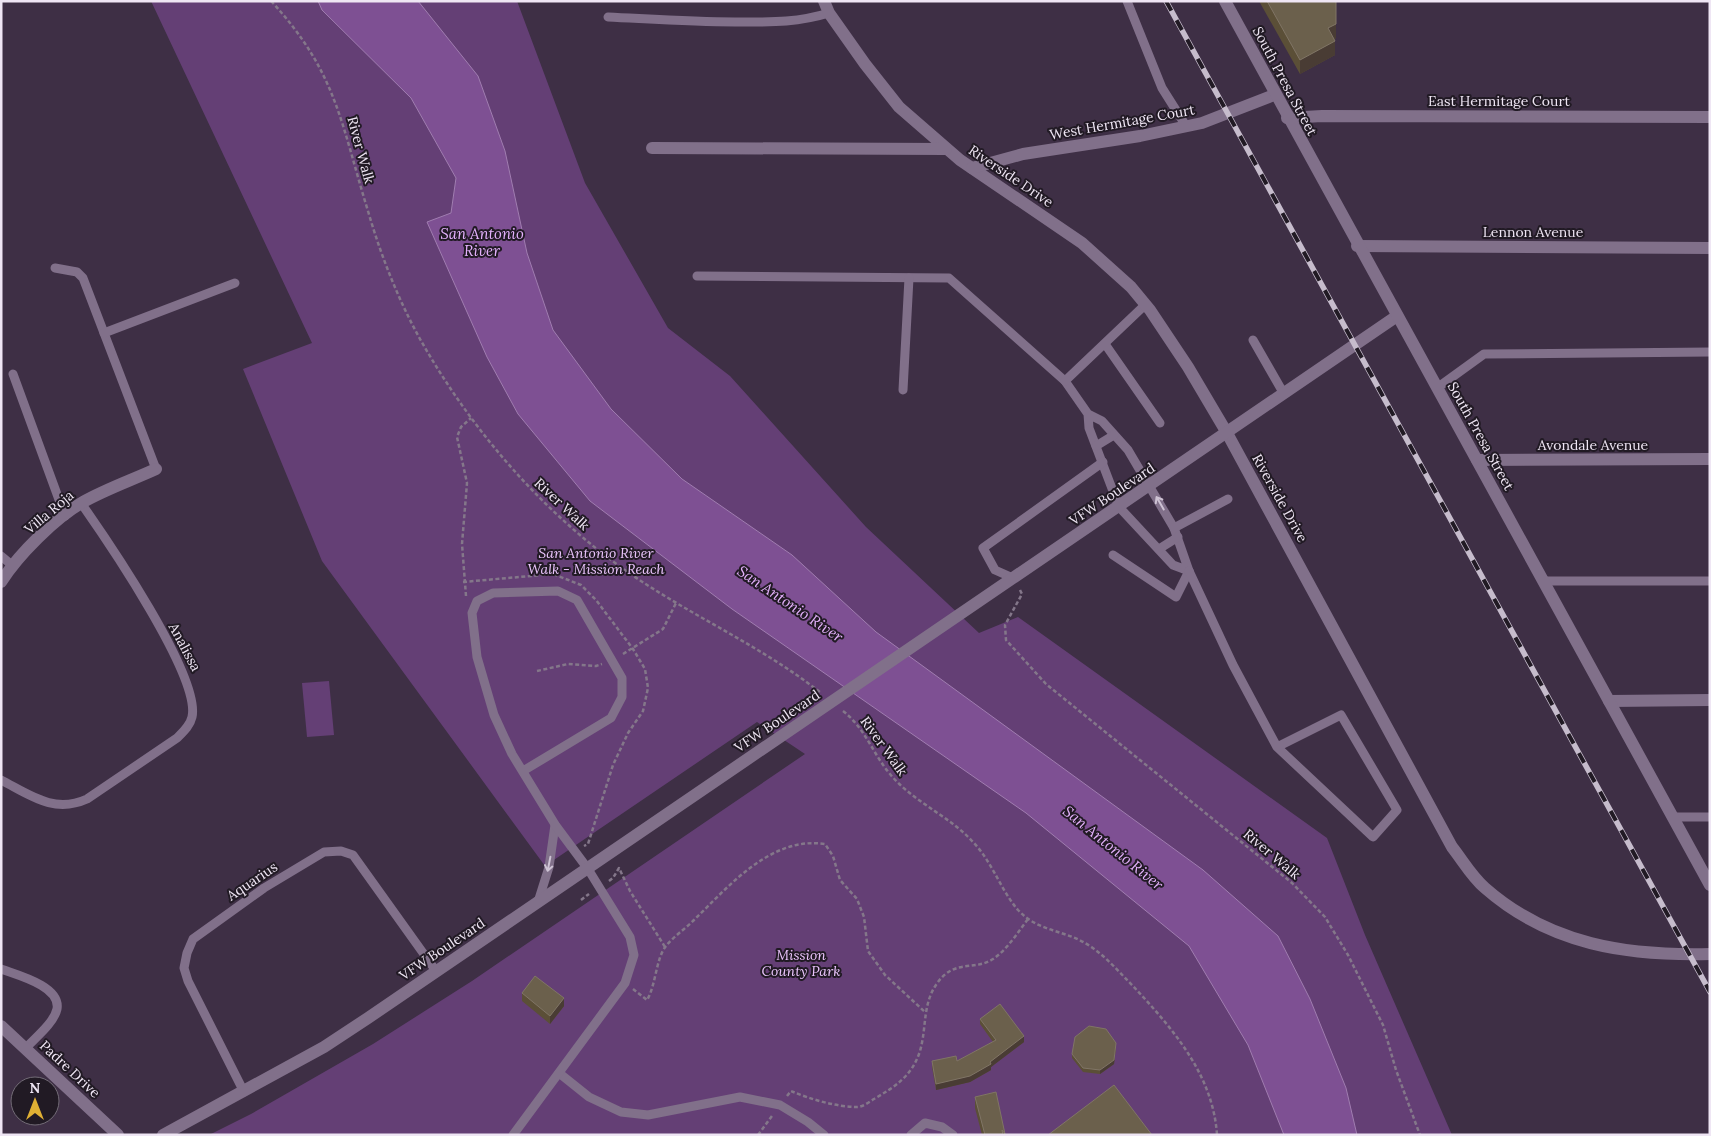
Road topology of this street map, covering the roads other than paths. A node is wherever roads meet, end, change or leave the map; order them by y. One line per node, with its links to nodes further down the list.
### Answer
1 (1127, 1): 8 (lane)
2 (1225, 1): 5 (street, South Presa Street)
3 (827, 7): 4 (lane); 10 (street, Riverside Drive)
4 (608, 17)
5 (1274, 95): 7 (street, South Presa Street); 8 (street, West Hermitage Court)
6 (1710, 117): 7 (street, East Hermitage Court)
7 (1287, 118): 12 (street, South Presa Street)
8 (1186, 126): 11 (street, West Hermitage Court)
9 (652, 148): 10 (street)
10 (946, 149): 11 (street, Riverside Drive)
11 (972, 168): 18 (street, Riverside Drive)
12 (1357, 246): 13 (street, Lennon Avenue); 19 (street, South Presa Street)
13 (1710, 248)
14 (55, 268): 20 (lane)
15 (697, 276): 16 (lane)
16 (909, 278): 25 (lane); 27 (lane)
17 (235, 283): 20 (lane)
18 (1146, 304): 22 (lane); 31 (street, Riverside Drive)
19 (1397, 316): 26 (street, South Presa Street); 28 (street, VFW Boulevard)
20 (104, 333): 37 (lane)
21 (1253, 340): 28 (lane)
22 (1105, 344): 25 (lane); 30 (lane)
23 (1710, 352): 26 (lane)
24 (13, 374): 42 (lane)
25 (1065, 382): 29 (lane)
26 (1437, 388): 34 (street, South Presa Street)
27 (903, 390)
28 (1284, 394): 31 (street, VFW Boulevard)
29 (1088, 414): 32 (lane); 33 (lane)
30 (1160, 423)
31 (1227, 433): 38 (street, VFW Boulevard); 64 (street, Riverside Drive)
32 (1114, 435): 33 (lane); 38 (lane)
33 (1096, 446): 36 (lane)
34 (1477, 460): 35 (street, Avondale Avenue); 51 (street, South Presa Street)
35 (1710, 460)
36 (1103, 462): 41 (lane); 49 (lane)
37 (156, 469): 40 (street, Villa Roja)
38 (1150, 486): 41 (street, VFW Boulevard); 43 (lane, one-way to 38)
39 (1228, 499): 43 (lane)
40 (81, 503): 42 (street, Villa Roja); 57 (lane, Analissa)
41 (1119, 507): 44 (lane); 49 (street, VFW Boulevard)
42 (64, 516): 47 (street, Villa Roja)
43 (1176, 532): 44 (lane); 48 (lane)
44 (1159, 549): 48 (lane)
45 (1113, 555): 48 (lane)
46 (1, 556): 47 (lane)
47 (14, 566): 52 (street, Villa Roja)
48 (1189, 571): 55 (lane)
49 (1013, 578): 61 (street, VFW Boulevard)
50 (1710, 580): 51 (lane)
51 (1544, 581): 54 (street, South Presa Street)
52 (1, 582)
53 (1710, 700): 54 (street)
54 (1609, 701): 58 (street, South Presa Street)
55 (1277, 747): 55 (lane)
56 (523, 771): 56 (lane); 60 (lane)
57 (1, 780)
58 (1672, 817): 59 (lane); 62 (street, South Presa Street)
59 (1710, 817)
60 (555, 825): 61 (lane); 63 (lane, one-way to 63)
61 (588, 869): 63 (street, VFW Boulevard); 69 (lane)
62 (1710, 885)
63 (538, 903): 66 (street, VFW Boulevard)
64 (1710, 954)
65 (1, 969): 68 (lane)
66 (436, 971): 70 (street, VFW Boulevard); 70 (lane, Aquarius)
67 (1, 1026): 68 (street, Padre Drive)
68 (26, 1048): 71 (street, Padre Drive)
69 (559, 1073): 73 (lane); 74 (lane)
70 (244, 1092): 72 (street, VFW Boulevard)
71 (118, 1135)
72 (163, 1135)
73 (513, 1135)
74 (824, 1135)
75 (911, 1135): 76 (lane)
76 (953, 1135)

